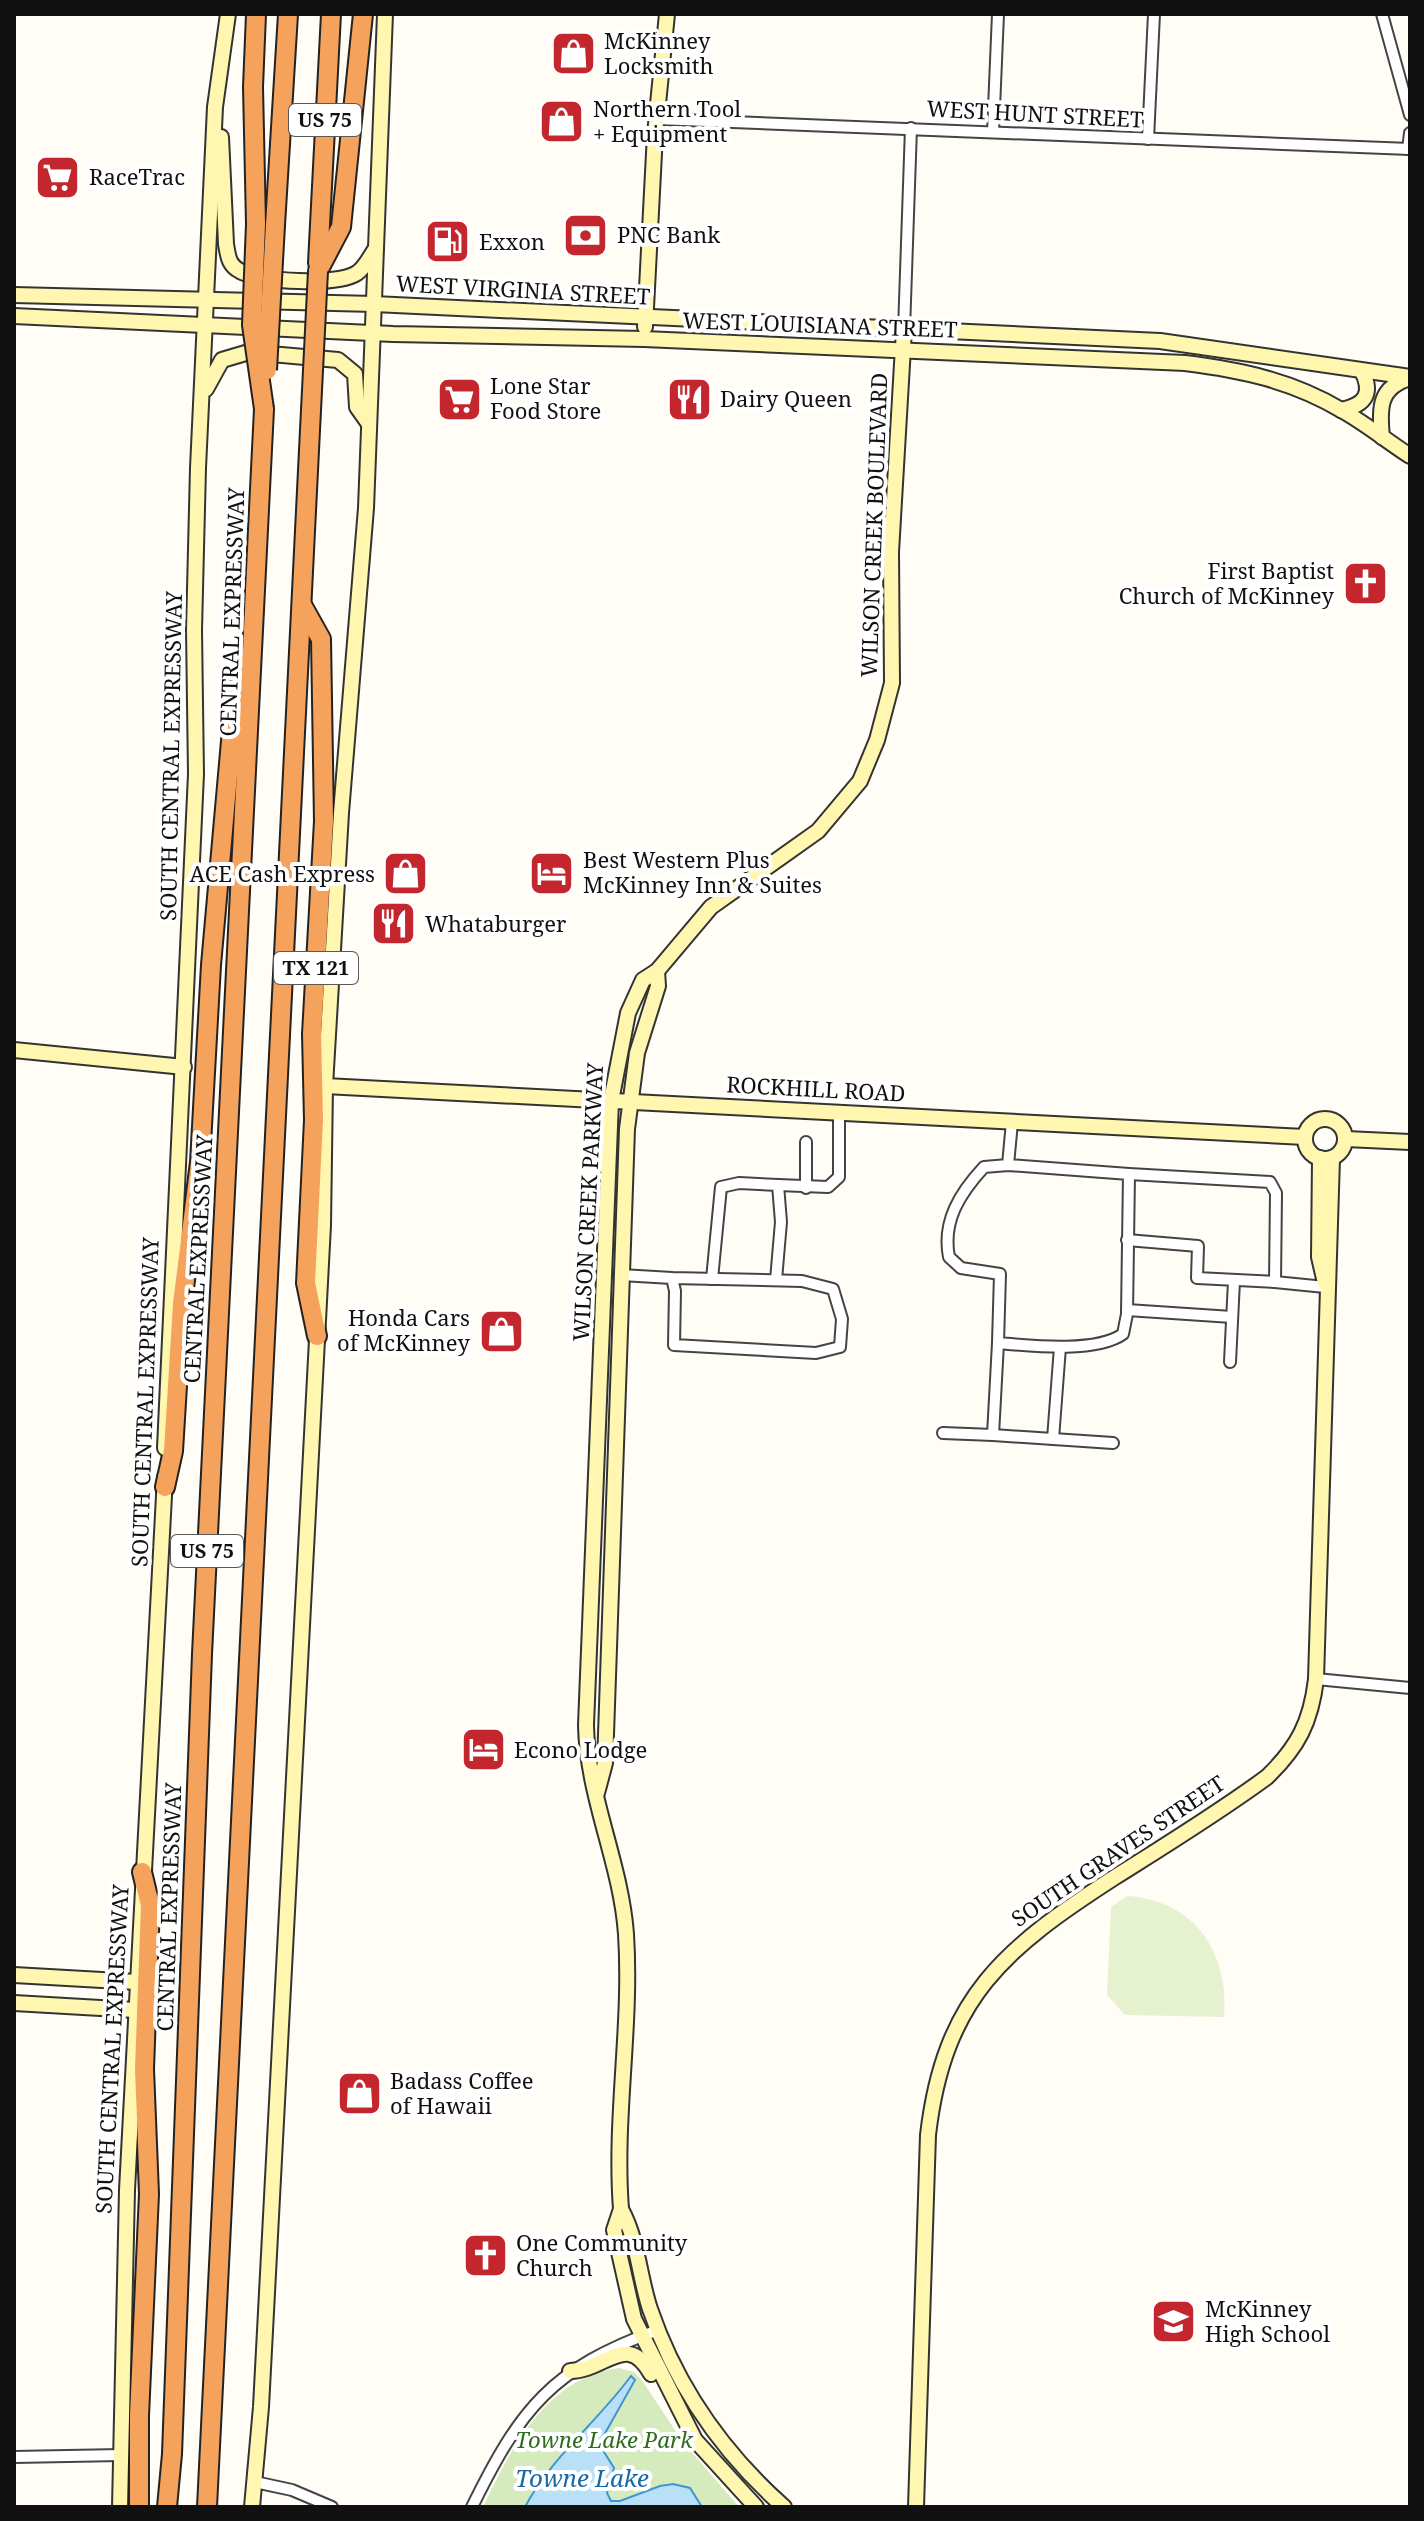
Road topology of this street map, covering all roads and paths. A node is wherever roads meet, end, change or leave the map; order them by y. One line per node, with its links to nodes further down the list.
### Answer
1 (228, 14): 11 (main road)
2 (256, 14): 19 (highway)
3 (288, 14): 19 (highway, CENTRAL EXPRESSWAY / US 75)
4 (331, 14): 21 (highway, US 75)
5 (363, 14): 21 (highway)
6 (385, 14): 20 (main road)
7 (667, 14): 13 (main road)
8 (998, 14): 15 (street)
9 (1154, 14): 17 (street)
10 (1382, 14): 12 (street)
11 (218, 76): 20 (main road); 23 (main road, SOUTH CENTRAL EXPRESSWAY)
12 (1410, 115)
13 (657, 119): 14 (street, WEST HUNT STREET); 26 (main road)
14 (911, 128): 15 (street, WEST HUNT STREET); 28 (street, WILSON CREEK BOULEVARD)
15 (993, 132): 17 (street, WEST HUNT STREET)
16 (1410, 133): 18 (street)
17 (1148, 139): 18 (street, WEST HUNT STREET)
18 (1409, 149)
19 (266, 224): 41 (highway, CENTRAL EXPRESSWAY / US 75, bridge)
20 (376, 248): 24 (main road)
21 (318, 271): 42 (highway, US 75, bridge)
22 (14, 295): 23 (main road, WEST VIRGINIA STREET)
23 (208, 299): 24 (main road, WEST VIRGINIA STREET); 27 (main road, SOUTH CENTRAL EXPRESSWAY)
24 (374, 304): 26 (main road, WEST VIRGINIA STREET); 29 (main road)
25 (14, 316): 27 (main road, WEST LOUISIANA STREET)
26 (645, 318): 28 (main road, WEST VIRGINIA STREET); 30 (main road)
27 (206, 323): 29 (main road, WEST LOUISIANA STREET); 36 (main road, SOUTH CENTRAL EXPRESSWAY)
28 (904, 330): 31 (main road, WEST VIRGINIA STREET); 32 (main road, WILSON CREEK BOULEVARD)
29 (372, 332): 30 (main road, WEST LOUISIANA STREET); 38 (main road)
30 (644, 339): 32 (main road, WEST LOUISIANA STREET)
31 (1138, 339): 33 (main road); 34 (main road, WEST VIRGINIA STREET)
32 (902, 350): 33 (main road, WEST LOUISIANA STREET); 43 (main road, WILSON CREEK BOULEVARD)
33 (1137, 359): 37 (main road, WEST LOUISIANA STREET)
34 (1362, 371): 35 (main road, WEST VIRGINIA STREET); 37 (main road)
35 (1410, 378): 39 (main road)
36 (204, 394): 38 (main road); 45 (main road, SOUTH CENTRAL EXPRESSWAY)
37 (1341, 410): 39 (main road, WEST LOUISIANA STREET)
38 (369, 424): 46 (main road)
39 (1382, 437): 40 (main road, WEST LOUISIANA STREET)
40 (1410, 456)
41 (256, 595): 78 (highway); 95 (highway, CENTRAL EXPRESSWAY / US 75)
42 (301, 604): 70 (highway, TX 121); 96 (highway, US 75)
43 (657, 971): 47 (main road, WILSON CREEK PARKWAY); 48 (main road, WILSON CREEK PARKWAY)
44 (14, 1050): 45 (main road)
45 (184, 1067): 78 (main road, SOUTH CENTRAL EXPRESSWAY)
46 (325, 1086): 47 (main road, ROCKHILL ROAD); 70 (main road)
47 (611, 1101): 48 (main road, ROCKHILL ROAD); 81 (main road, WILSON CREEK PARKWAY)
48 (629, 1102): 49 (main road, ROCKHILL ROAD); 61 (main road, WILSON CREEK PARKWAY)
49 (839, 1113): 50 (main road, ROCKHILL ROAD); 59 (street)
50 (1012, 1122): 51 (main road, ROCKHILL ROAD); 56 (street)
51 (1305, 1137): 52 (main road); 55 (main road)
52 (1346, 1139): 54 (main road); 55 (main road)
53 (806, 1142): 59 (street)
54 (1410, 1142)
55 (1326, 1158): 67 (main road, SOUTH GRAVES STREET)
56 (1008, 1165): 57 (street); 71 (street)
57 (1129, 1174): 60 (street); 66 (street)
58 (778, 1185): 59 (street); 63 (street); 64 (street)
59 (806, 1188)
60 (1127, 1240): 65 (street); 68 (street)
61 (621, 1275): 62 (street); 81 (main road, WILSON CREEK PARKWAY)
62 (672, 1278): 63 (street); 64 (street)
63 (712, 1279): 64 (street)
64 (776, 1280)
65 (1234, 1281): 66 (street); 69 (street)
66 (1275, 1282): 67 (street)
67 (1325, 1285): 79 (main road, SOUTH GRAVES STREET)
68 (1127, 1310): 69 (street); 72 (street)
69 (1232, 1317): 73 (street)
70 (317, 1336): 92 (main road, TX 121)
71 (998, 1343): 72 (street); 75 (street)
72 (1060, 1347): 76 (street)
73 (1230, 1362)
74 (943, 1433): 75 (street)
75 (993, 1435): 76 (street)
76 (1053, 1439): 77 (street)
77 (1113, 1443)
78 (165, 1487): 82 (main road, SOUTH CENTRAL EXPRESSWAY)
79 (1316, 1679): 80 (street); 102 (main road, SOUTH GRAVES STREET)
80 (1410, 1688)
81 (596, 1793): 87 (main road, WILSON CREEK PARKWAY)
82 (142, 1872): 84 (main road, SOUTH CENTRAL EXPRESSWAY); 94 (highway)
83 (15, 1975): 84 (main road); 85 (main road)
84 (137, 1982): 86 (main road, SOUTH CENTRAL EXPRESSWAY)
85 (15, 2003): 86 (main road)
86 (135, 2010): 89 (main road, SOUTH CENTRAL EXPRESSWAY)
87 (650, 2332): 88 (street); 91 (main road, WILSON CREEK PARKWAY); 101 (main road, WILSON CREEK PARKWAY)
88 (570, 2371): 91 (main road); 99 (street)
89 (121, 2455): 90 (street); 93 (main road, SOUTH CENTRAL EXPRESSWAY)
90 (14, 2457)
91 (711, 2461): 100 (main road, WILSON CREEK PARKWAY)
92 (255, 2482): 97 (main road, TX 121); 98 (street)
93 (120, 2507)
94 (139, 2507)
95 (167, 2507)
96 (207, 2507)
97 (252, 2507)
98 (332, 2507)
99 (472, 2507)
100 (756, 2507)
101 (784, 2507)
102 (916, 2507)

